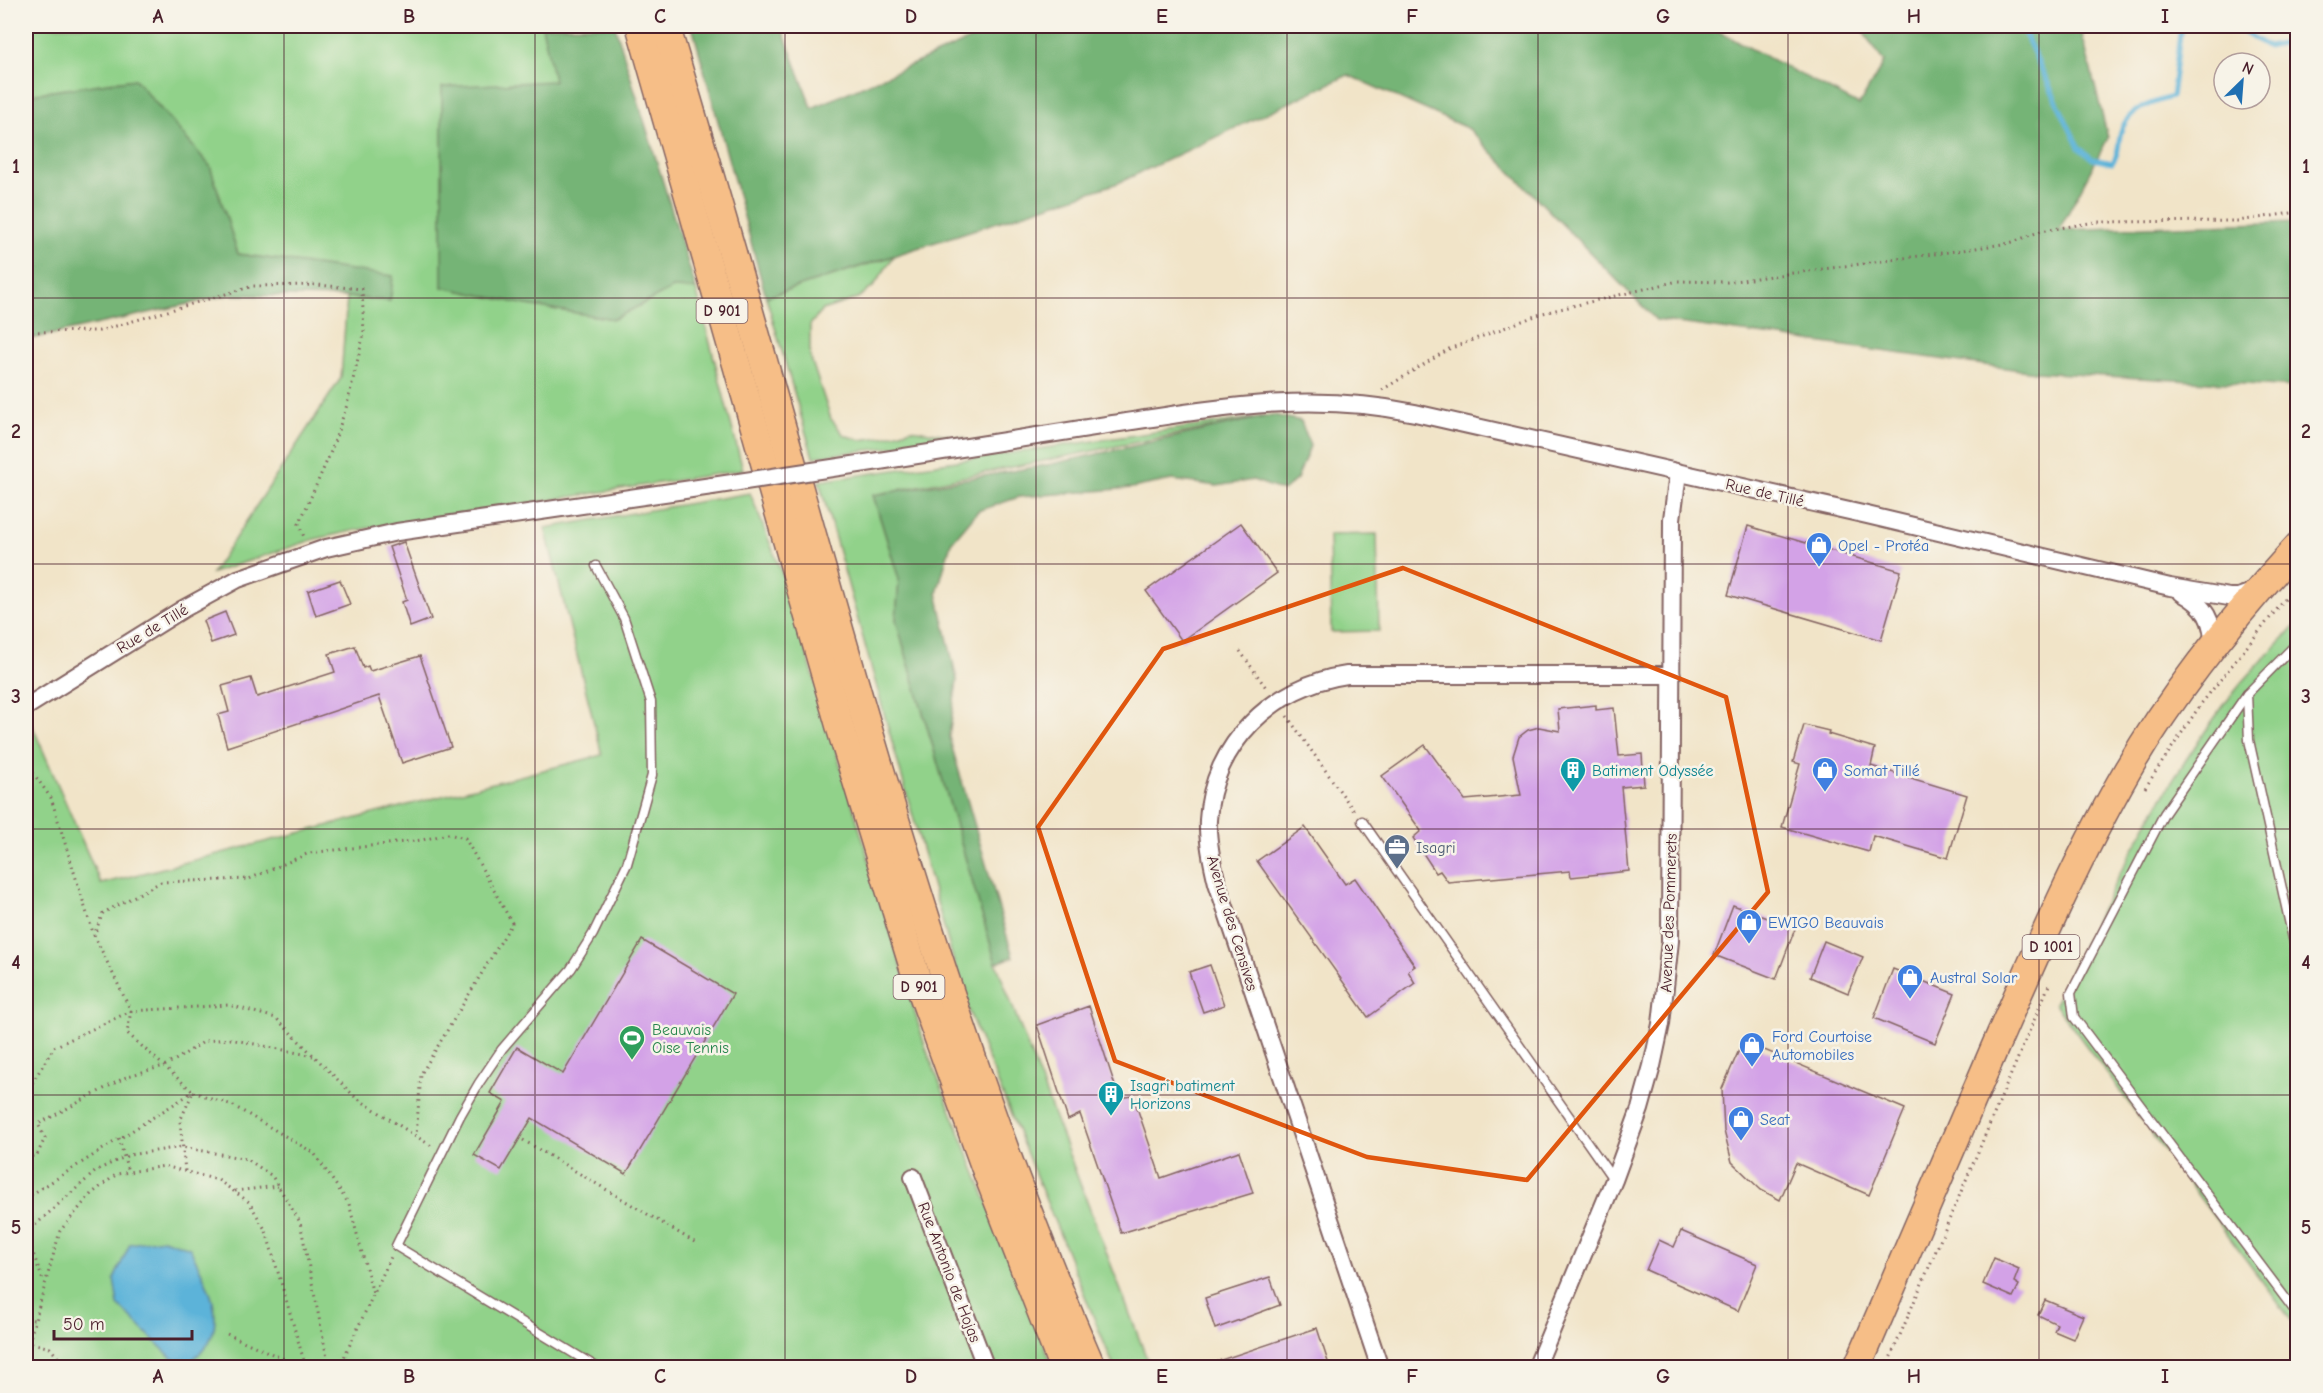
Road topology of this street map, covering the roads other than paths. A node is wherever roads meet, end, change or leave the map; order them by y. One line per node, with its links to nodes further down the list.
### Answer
1 (640, 26): 22 (main road, D 901)
2 (666, 26): 19 (main road, D 901)
3 (1678, 473): 8 (street, Rue de Tillé); 11 (street, Avenue des Pommerets); 13 (street, Rue de Tillé, bridge)
4 (2298, 546): 7 (main road, D 1001)
5 (2298, 564): 26 (main road, D 1001)
6 (596, 566): 20 (lane)
7 (2264, 585): 8 (street, Rue de Tillé); 10 (main road, D 1001)
8 (2170, 587): 10 (street, Rue de Tillé)
9 (2298, 642): 12 (lane)
10 (2213, 647): 25 (main road, D 1001)
11 (1672, 675): 17 (street, Avenue des Pommerets); 23 (street, Avenue des Censives)
12 (2247, 694): 15 (lane); 18 (lane)
13 (26, 706)
14 (1362, 821): 17 (lane)
15 (2298, 961)
16 (913, 1177): 21 (street, Rue Antonio de Hojas)
17 (1614, 1180): 24 (street, Avenue des Pommerets)
18 (2298, 1315)
19 (1092, 1365)
20 (598, 1368)
21 (986, 1368)
22 (1063, 1368)
23 (1380, 1368)
24 (1536, 1368)
25 (1857, 1368)
26 (1870, 1368)

